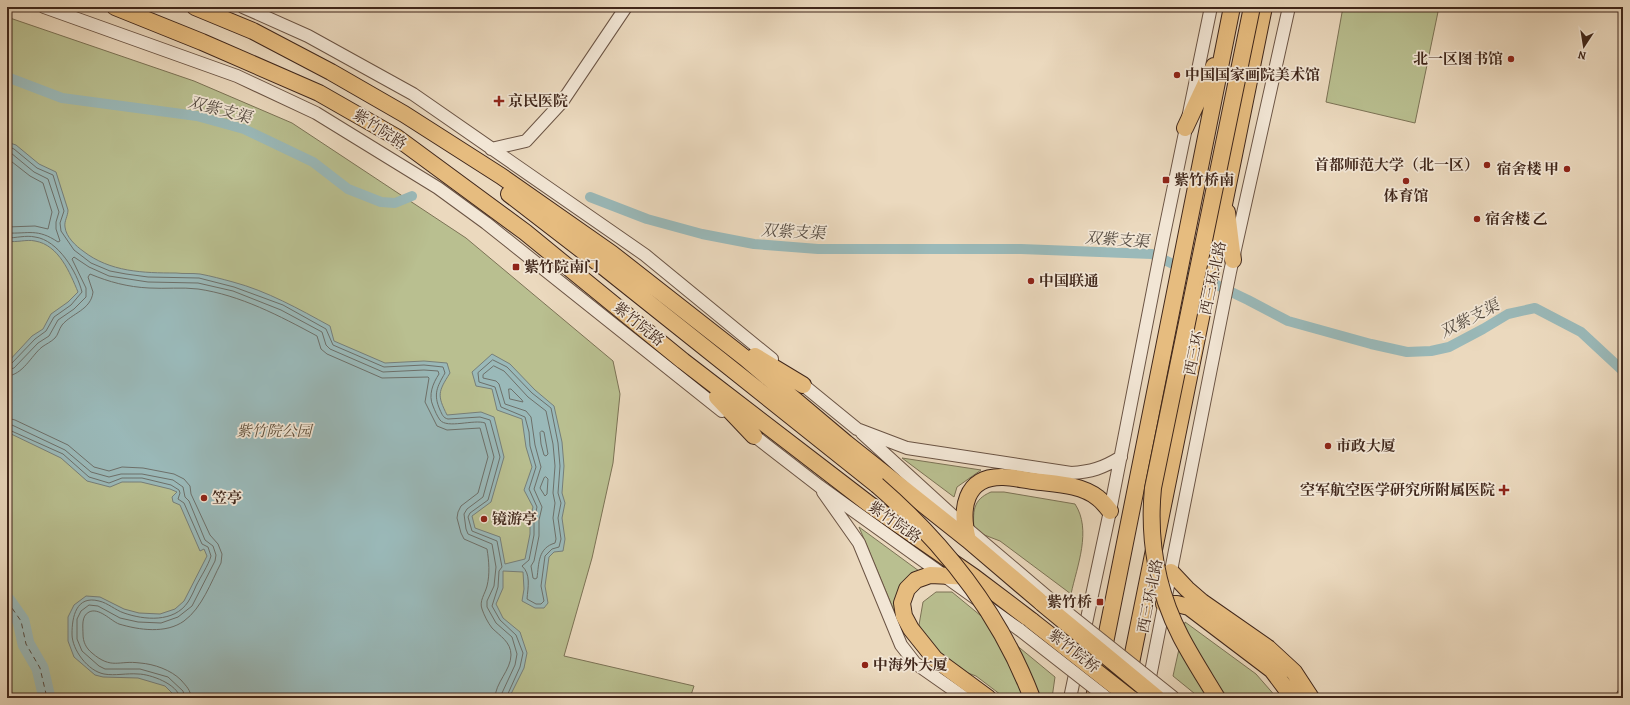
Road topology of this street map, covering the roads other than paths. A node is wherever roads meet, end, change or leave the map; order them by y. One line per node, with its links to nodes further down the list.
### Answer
1 (44, 7): 25 (street, 紫竹院路)
2 (115, 7): 17 (highway, 紫竹院路)
3 (195, 7): 13 (highway, 紫竹院路)
4 (213, 7): 13 (highway)
5 (243, 7): 18 (street, 紫竹院路)
6 (626, 7): 18 (street)
7 (1210, 7): 16 (street)
8 (1232, 7): 14 (highway, 西三环)
9 (1245, 7): 50 (highway)
10 (1252, 7): 51 (highway, bridge)
11 (1264, 7): 19 (highway, 西三环)
12 (1289, 7): 20 (street, 西三环北路)
13 (253, 31): 15 (highway, 紫竹院路)
14 (1225, 41): 16 (highway); 43 (highway, 西三环)
15 (404, 114): 21 (highway, 紫竹院路); 28 (highway)
16 (1185, 128): 26 (street)
17 (396, 137): 22 (highway, 紫竹院路); 28 (highway)
18 (491, 149): 23 (street, 紫竹院路)
19 (1225, 199): 20 (highway); 45 (highway, 西三环)
20 (1232, 266): 31 (street, 西三环北路)
21 (704, 326): 23 (highway); 30 (highway, 紫竹院路)
22 (683, 361): 25 (highway); 33 (highway, 紫竹院路)
23 (803, 385): 24 (street, 紫竹院路)
24 (857, 429): 26 (street); 30 (street, 紫竹院路)
25 (754, 436): 27 (street, 紫竹院路)
26 (1121, 457): 29 (street)
27 (819, 486): 32 (street, 紫竹院路); 38 (street)
28 (874, 488): 40 (highway); 41 (highway, bridge)
29 (1110, 511): 30 (highway); 42 (street)
30 (966, 533): 34 (highway, 紫竹院路)
31 (1171, 572): 35 (street, 西三环北路); 53 (highway)
32 (945, 575): 33 (highway); 36 (street, 紫竹院路); 39 (highway)
33 (974, 577): 36 (highway, 紫竹院路)
34 (1046, 601): 48 (highway, 紫竹院路, bridge); 49 (street, 紫竹院路, bridge)
35 (1164, 604): 47 (street, 西三环北路); 52 (highway)
36 (1026, 625): 44 (street, 紫竹院桥, bridge); 46 (highway, 紫竹院路, bridge)
37 (1623, 695): 54 (street)
38 (965, 698)
39 (988, 698)
40 (1023, 698)
41 (1032, 698)
42 (1070, 698)
43 (1094, 698)
44 (1107, 698)
45 (1124, 698)
46 (1130, 698)
47 (1146, 698)
48 (1157, 698)
49 (1174, 698)
50 (1207, 698)
51 (1217, 698)
52 (1293, 698)
53 (1311, 698)
54 (1622, 698)

